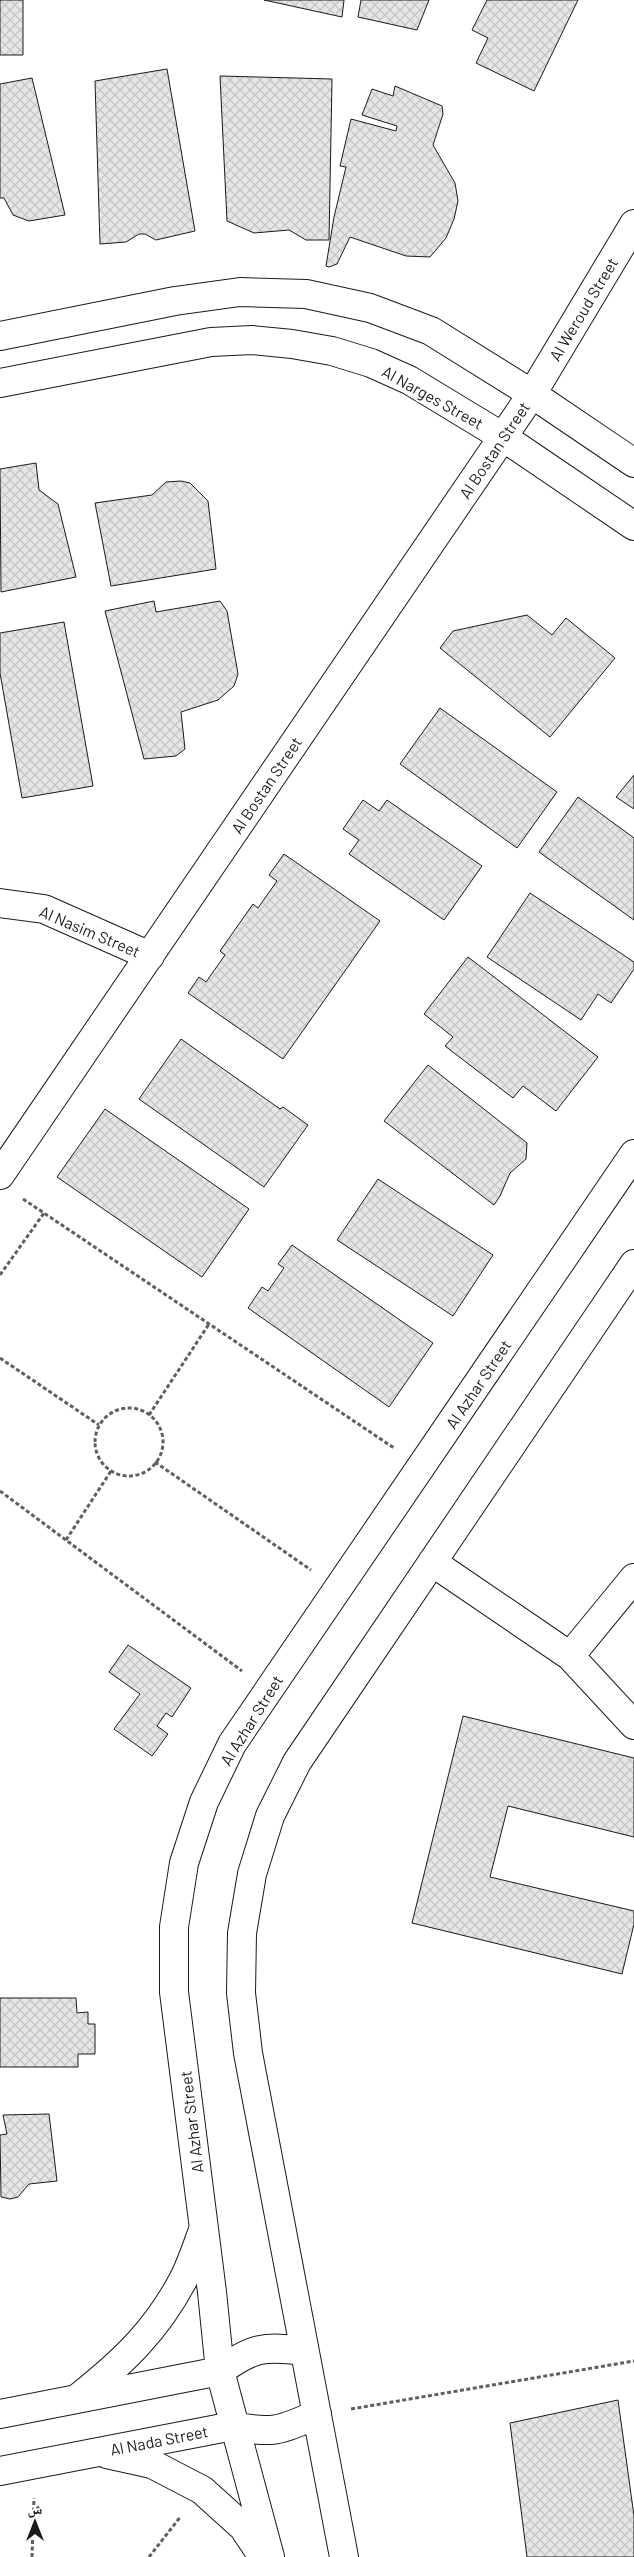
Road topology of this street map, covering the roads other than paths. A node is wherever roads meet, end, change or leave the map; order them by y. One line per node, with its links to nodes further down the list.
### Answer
1 (634, 224): 4 (street, Al Weroud Street)
2 (0, 336): 4 (street)
3 (0, 383): 5 (street, Al Narges Street)
4 (532, 394): 5 (street, Al Bostan Street); 6 (street)
5 (503, 436): 7 (street, Al Narges Street); 9 (street, Al Bostan Street)
6 (634, 463)
7 (634, 526)
8 (0, 903): 9 (street, Al Nasim Street)
9 (150, 956): 11 (street, Al Bostan Street)
10 (634, 1154): 17 (street, Al Azhar Street)
11 (0, 1175)
12 (634, 1264): 13 (street)
13 (432, 1562): 15 (street); 18 (street)
14 (634, 1578): 15 (street)
15 (570, 1656): 16 (street)
16 (634, 1725)
17 (204, 2229): 19 (street, Al Azhar Street); 20 (street)
18 (304, 2351): 19 (street); 22 (street)
19 (220, 2372): 20 (street); 23 (street, Al Azhar Street)
20 (76, 2399): 21 (street)
21 (0, 2414)
22 (317, 2414): 23 (street, Al Nada Street); 28 (street)
23 (233, 2426): 24 (street, Al Nada Street); 27 (street, Al Azhar Street)
24 (98, 2452): 25 (street, Al Nada Street); 26 (street)
25 (0, 2471)
26 (263, 2557)
27 (270, 2557)
28 (344, 2557)

